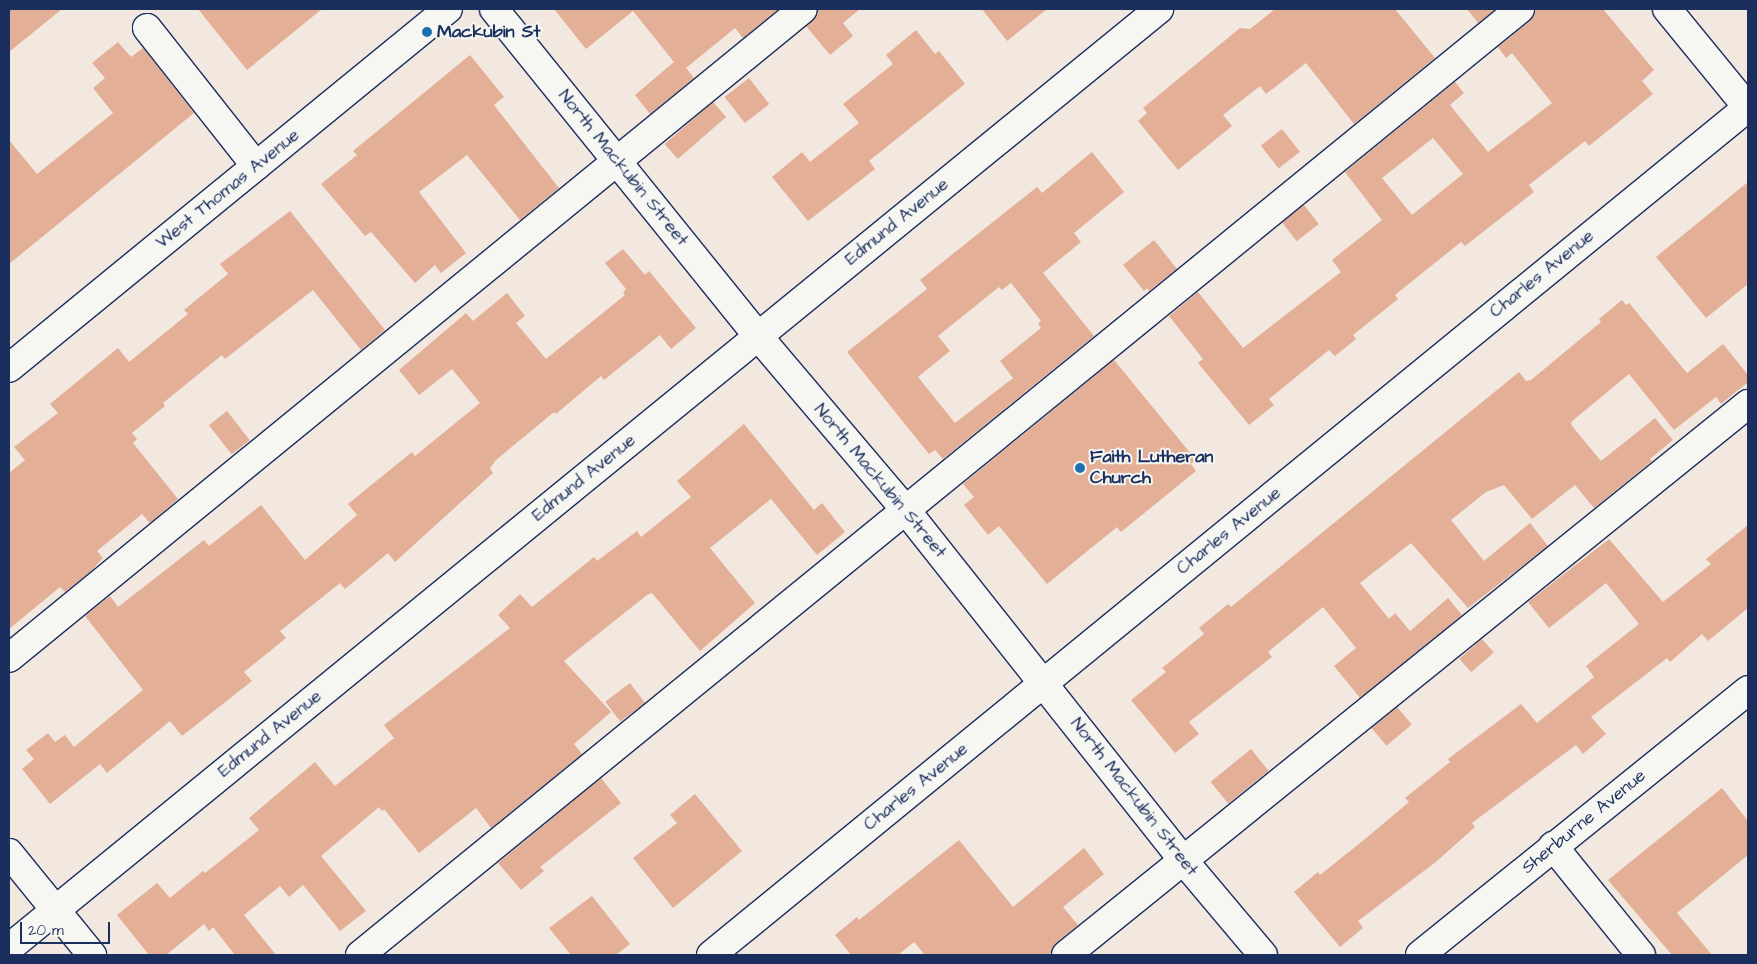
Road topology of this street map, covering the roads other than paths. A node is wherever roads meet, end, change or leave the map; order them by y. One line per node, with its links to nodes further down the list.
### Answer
1 (448, 9): 10 (street, West Thomas Avenue)
2 (494, 9): 9 (street, North Mackubin Street)
3 (803, 9): 9 (street)
4 (1159, 9): 11 (street, Edmund Avenue)
5 (1520, 9): 14 (street)
6 (1667, 9): 8 (street)
7 (147, 28): 10 (street)
8 (1748, 108): 16 (street, Charles Avenue)
9 (616, 161): 11 (street, North Mackubin Street); 15 (street)
10 (256, 166): 12 (street, West Thomas Avenue)
11 (758, 336): 14 (street, North Mackubin Street); 21 (street, Edmund Avenue)
12 (9, 368)
13 (1748, 404): 20 (street)
14 (904, 508): 16 (street, North Mackubin Street); 24 (street)
15 (9, 658)
16 (1044, 683): 20 (street, North Mackubin Street); 25 (street, Charles Avenue)
17 (1748, 690): 18 (street, Sherburne Avenue)
18 (1553, 846): 28 (street, Sherburne Avenue); 29 (street)
19 (9, 853): 21 (street)
20 (1183, 860): 26 (street); 27 (street, North Mackubin Street)
21 (54, 910): 22 (street, Edmund Avenue); 23 (street)
22 (9, 948)
23 (92, 955)
24 (360, 955)
25 (711, 955)
26 (1066, 955)
27 (1263, 955)
28 (1420, 955)
29 (1642, 955)

